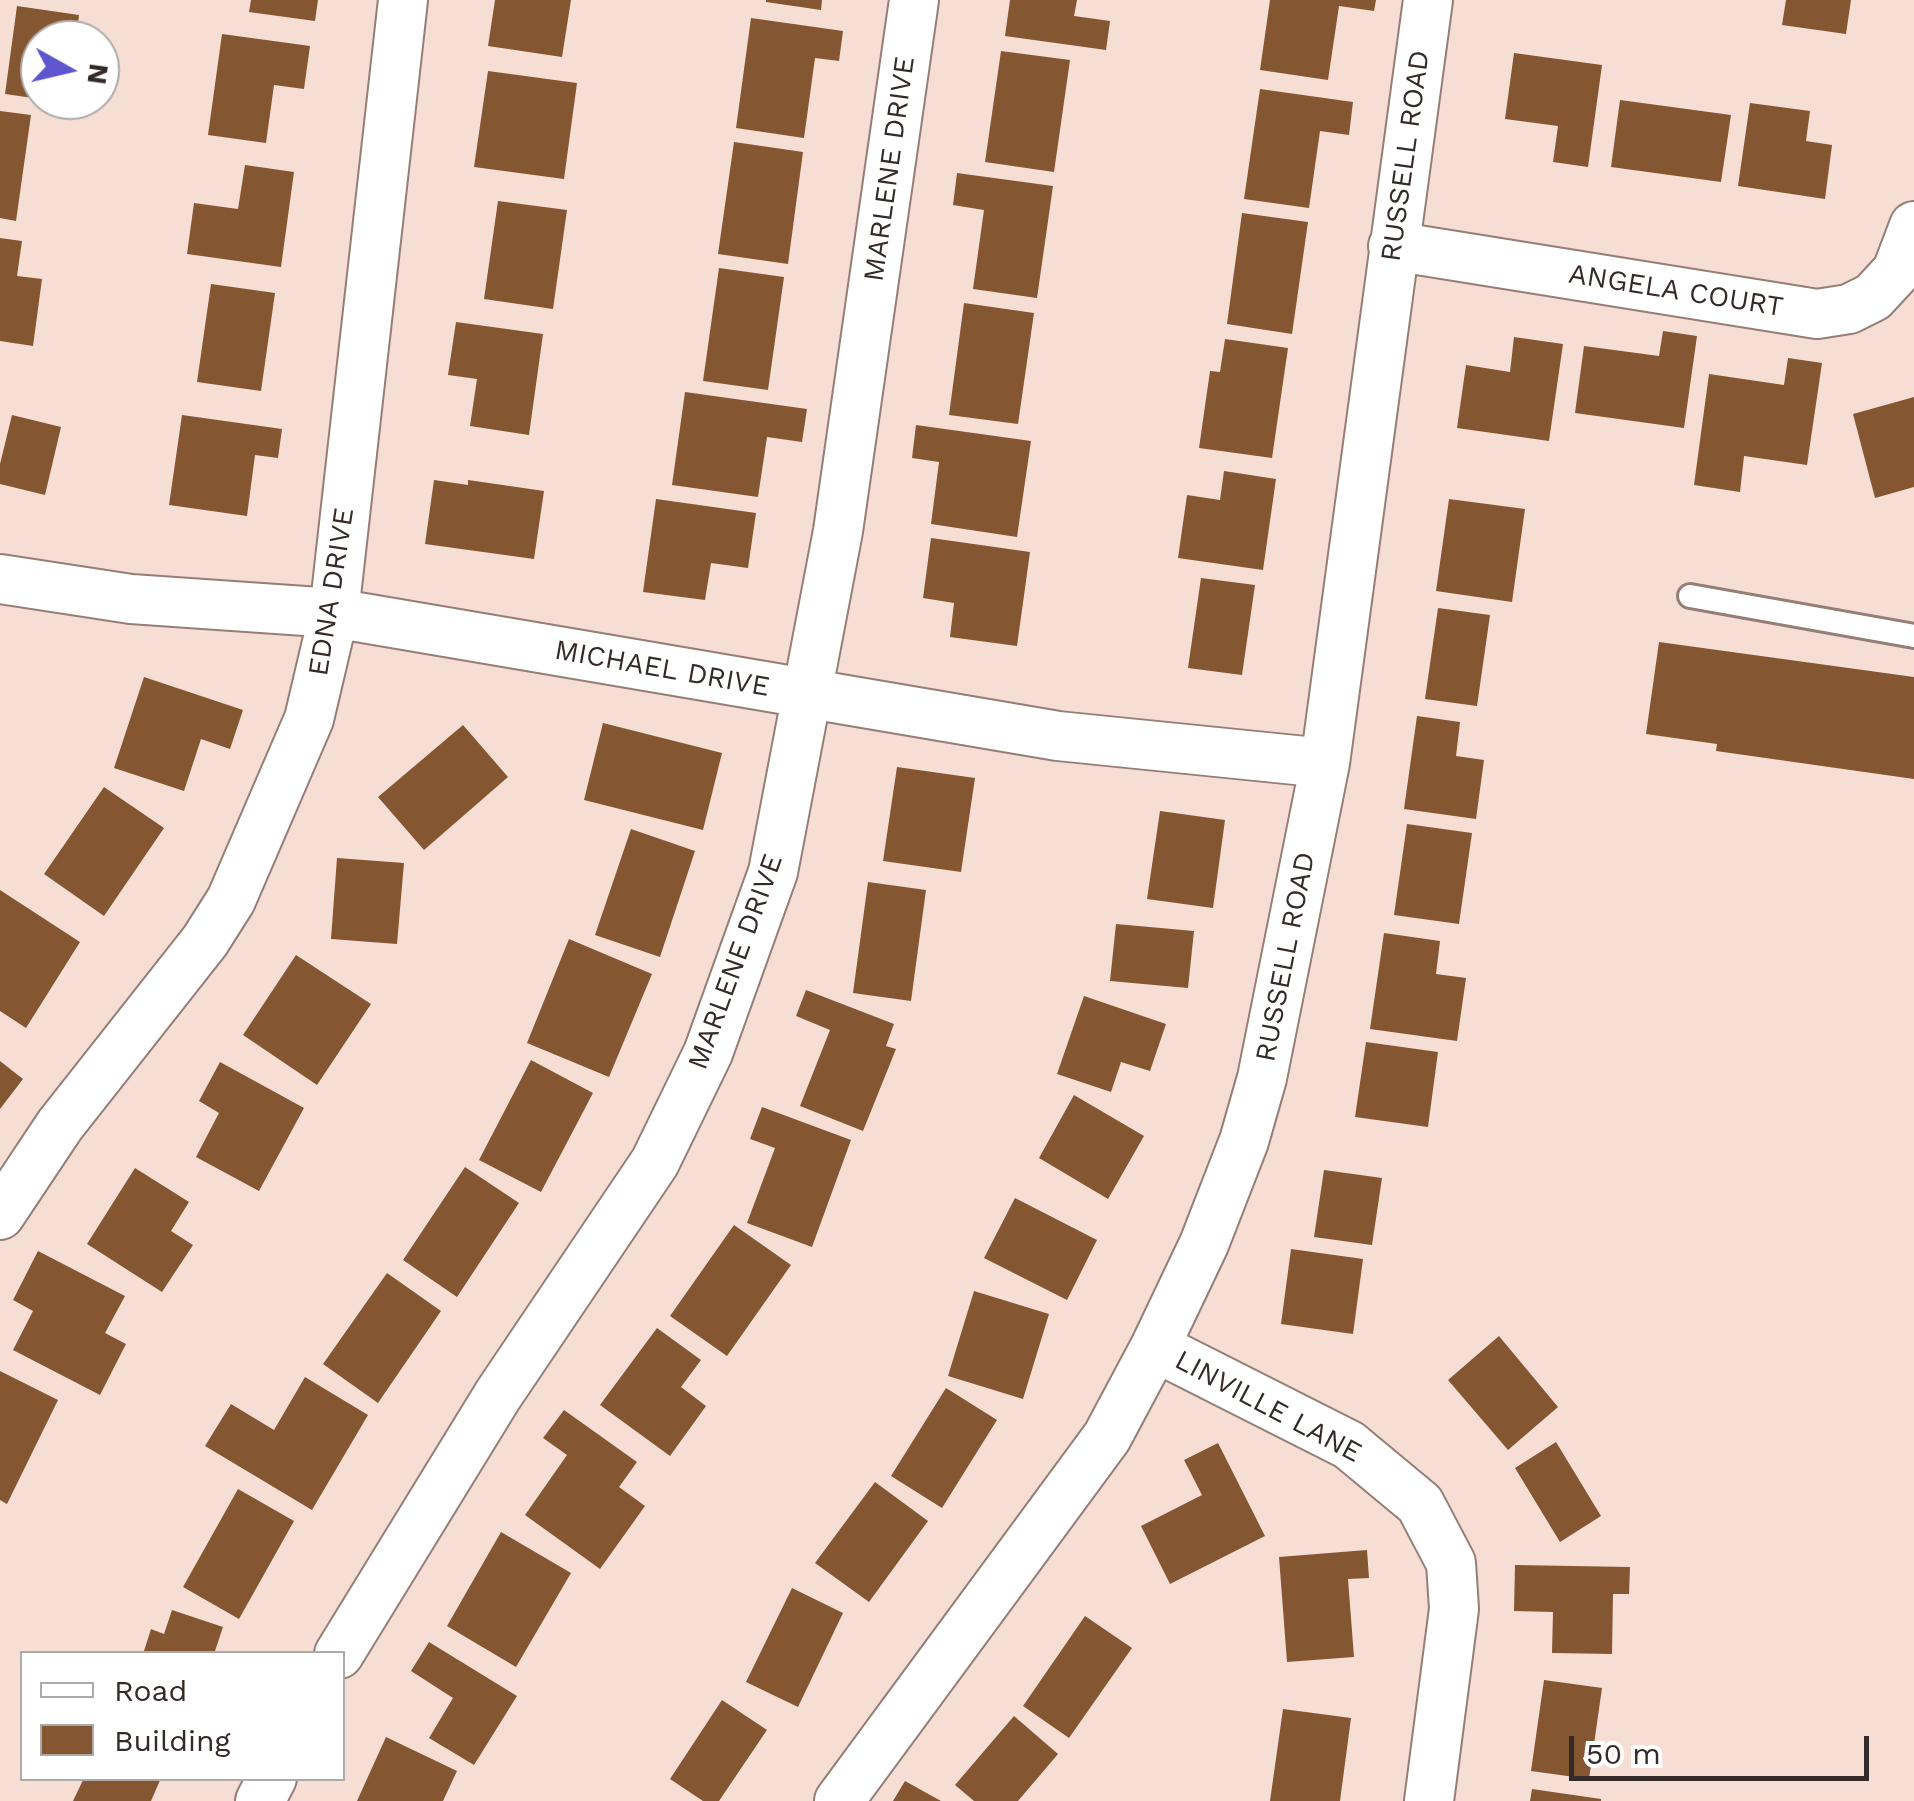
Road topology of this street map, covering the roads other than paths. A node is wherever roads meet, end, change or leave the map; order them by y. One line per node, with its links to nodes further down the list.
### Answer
1 (403, 0): 8 (street, EDNA DRIVE)
2 (914, 0): 10 (street, MARLENE DRIVE)
3 (1428, 0): 5 (street, RUSSELL ROAD)
4 (1914, 226): 5 (street, ANGELA COURT)
5 (1393, 246): 11 (street, RUSSELL ROAD)
6 (0, 578): 8 (street, MICHAEL DRIVE)
7 (1690, 596): 9 (lane)
8 (334, 613): 10 (street, MICHAEL DRIVE); 12 (street, EDNA DRIVE)
9 (1914, 636)
10 (808, 693): 11 (street, MICHAEL DRIVE); 14 (street, MARLENE DRIVE)
11 (1324, 763): 13 (street, RUSSELL ROAD)
12 (0, 1215)
13 (1155, 1347): 15 (street, RUSSELL ROAD); 16 (street, LINVILLE LANE)
14 (341, 1651)
15 (839, 1801)
16 (1429, 1801)

